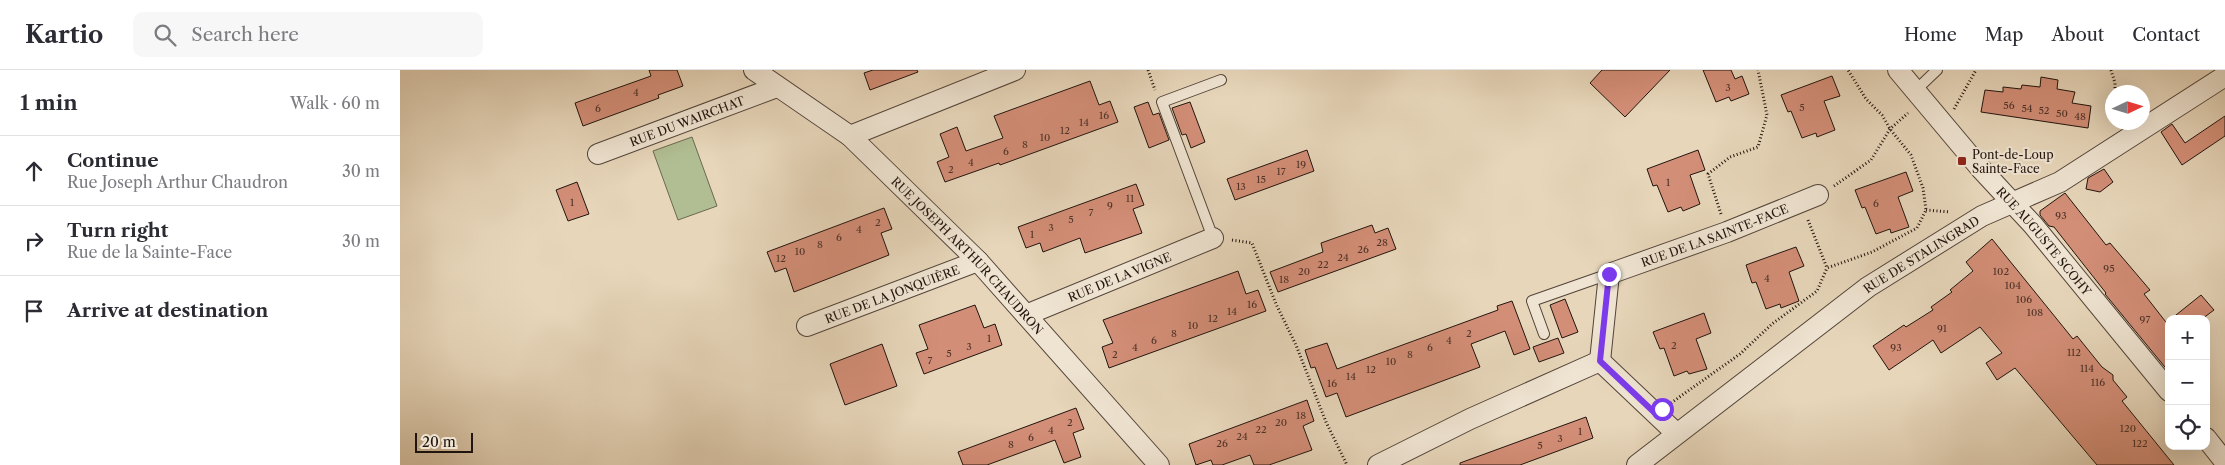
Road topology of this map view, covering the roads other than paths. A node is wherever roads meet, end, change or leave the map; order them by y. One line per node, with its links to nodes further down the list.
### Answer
1 (754, 70): 7 (street, RUE JOSEPH ARTHUR CHAUDRON)
2 (1015, 70): 9 (street)
3 (1898, 70): 8 (street, RUE AUGUSTE SCOHY)
4 (1937, 70): 8 (lane)
5 (2225, 76): 12 (street, RUE DE STALINGRAD)
6 (1221, 80): 13 (lane)
7 (777, 87): 9 (street, RUE JOSEPH ARTHUR CHAUDRON); 10 (street, RUE DU WAIRCHAT)
8 (1920, 94): 12 (street, RUE AUGUSTE SCOHY)
9 (850, 136): 14 (street, RUE JOSEPH ARTHUR CHAUDRON)
10 (598, 154)
11 (1809, 199): 15 (street, RUE DE LA SAINTE-FACE)
12 (2012, 203): 20 (street, RUE AUGUSTE SCOHY); 21 (street, RUE DE STALINGRAD)
13 (1213, 238): 16 (street, RUE DE LA VIGNE)
14 (978, 261): 16 (street, RUE JOSEPH ARTHUR CHAUDRON); 17 (street, RUE DE LA JONQUIÈRE)
15 (1609, 274): 18 (lane); 19 (street)
16 (1026, 315): 24 (street, RUE JOSEPH ARTHUR CHAUDRON)
17 (807, 326)
18 (1544, 334)
19 (1600, 361): 21 (street); 25 (street)
20 (2165, 386)
21 (1676, 433): 26 (street, RUE DE STALINGRAD)
22 (2210, 443): 23 (street)
23 (2225, 462)
24 (1155, 464)
25 (1378, 465)
26 (1637, 465)

